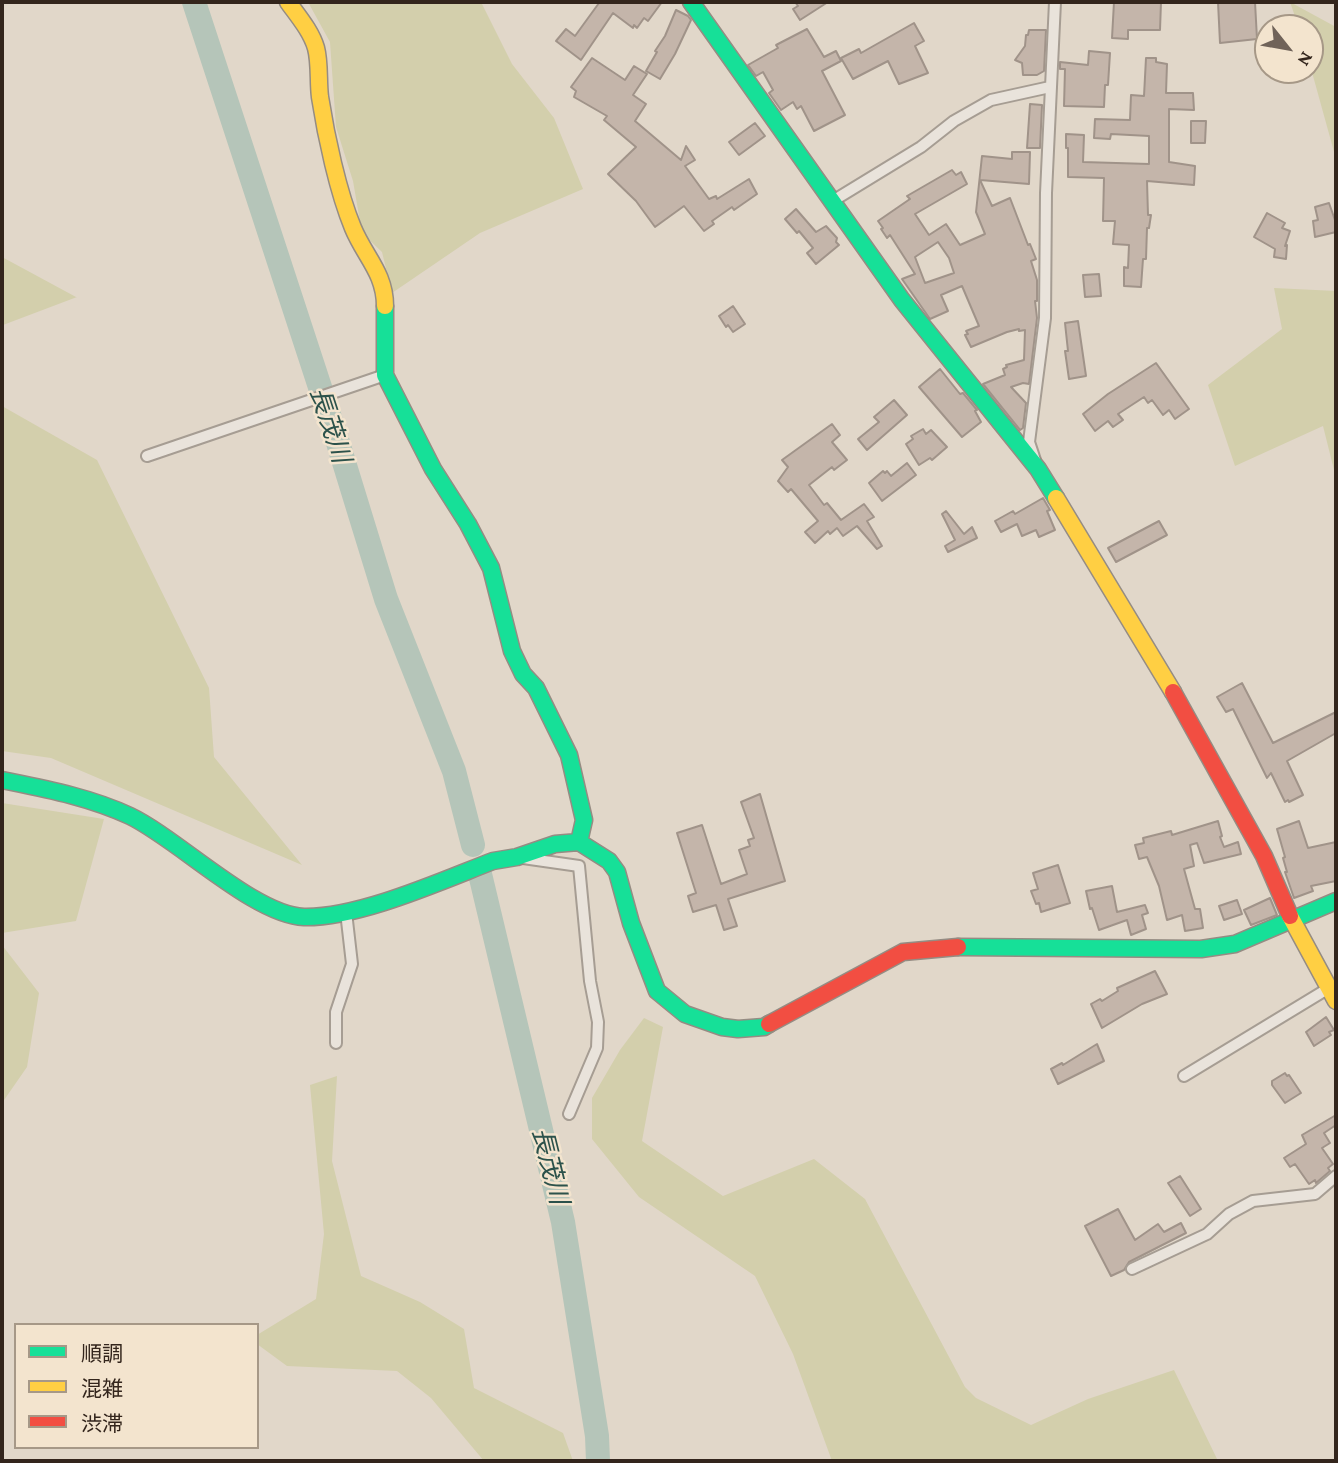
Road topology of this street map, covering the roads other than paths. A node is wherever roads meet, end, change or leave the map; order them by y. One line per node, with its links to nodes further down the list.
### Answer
1 (288, 2): 6 (street)
2 (691, 2): 5 (street)
3 (1055, 2): 4 (street)
4 (1050, 87): 5 (street); 8 (street)
5 (831, 202): 8 (street)
6 (384, 375): 7 (street); 10 (street)
7 (147, 456)
8 (1038, 469): 14 (street)
9 (2, 780): 13 (street)
10 (579, 842): 11 (street); 14 (street)
11 (517, 857): 13 (street); 18 (street)
12 (1336, 901): 14 (street)
13 (346, 912): 16 (street)
14 (1292, 920): 15 (street)
15 (1333, 995): 17 (street)
16 (336, 1043)
17 (1184, 1076)
18 (569, 1114)
19 (1336, 1175): 20 (street)
20 (1132, 1269)

